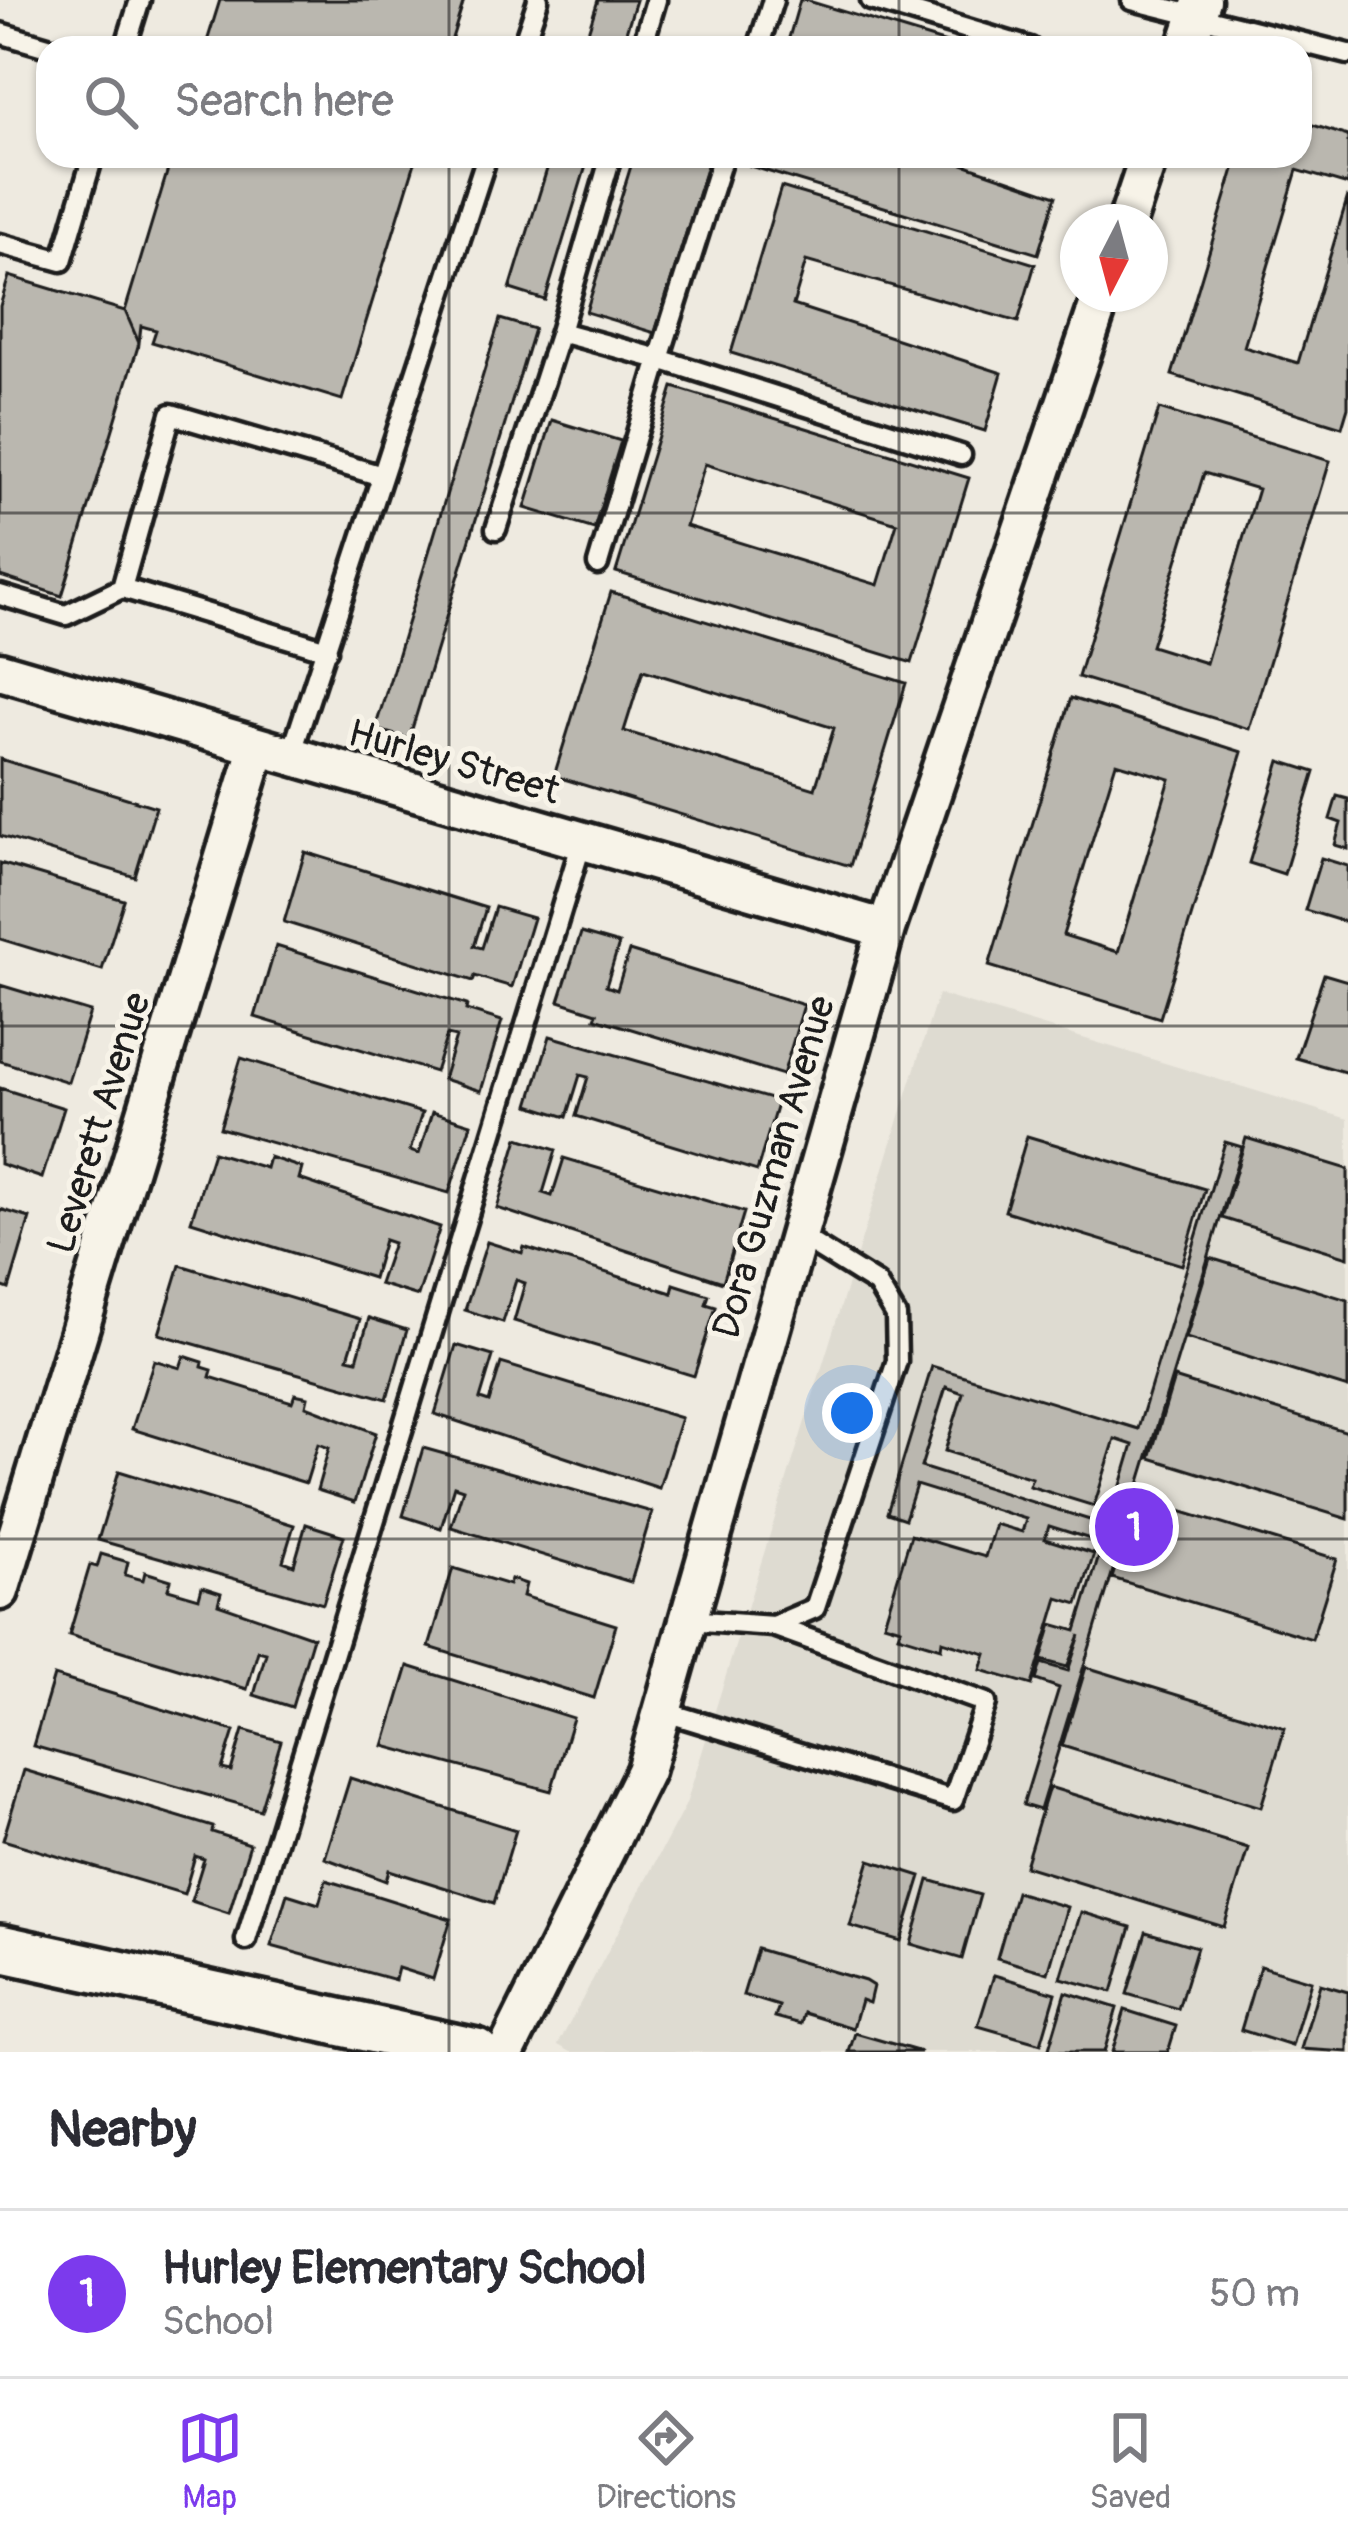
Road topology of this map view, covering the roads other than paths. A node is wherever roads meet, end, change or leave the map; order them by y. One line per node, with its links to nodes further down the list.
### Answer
1 (140, 0): 9 (lane)
2 (538, 0): 10 (lane)
3 (656, 0): 11 (lane)
4 (773, 0): 12 (lane)
5 (871, 0): 13 (lane)
6 (1132, 0): 7 (lane)
7 (1195, 21): 14 (lane)
8 (0, 33): 15 (lane)
9 (129, 36)
10 (526, 36)
11 (646, 36)
12 (762, 36)
13 (990, 36)
14 (1265, 36)
15 (36, 43)
16 (1312, 46): 17 (lane)
17 (1348, 54)
18 (89, 168): 24 (lane)
19 (483, 168): 29 (lane)
20 (608, 168): 26 (lane)
21 (719, 168): 27 (lane)
22 (1145, 168): 23 (street)
23 (1132, 204)
24 (0, 244)
25 (1096, 312): 38 (street, Dora Guzman Avenue)
26 (560, 332): 27 (lane); 30 (lane)
27 (658, 358): 28 (lane); 31 (lane)
28 (961, 455)
29 (382, 476): 32 (lane); 34 (lane)
30 (496, 529)
31 (598, 564)
32 (122, 588): 33 (lane); 34 (lane)
33 (0, 595)
34 (327, 650): 36 (lane)
35 (0, 671): 36 (street, Hurley Street)
36 (273, 754): 37 (street, Hurley Street); 40 (street, Leverett Avenue)
37 (582, 842): 38 (street, Hurley Street); 44 (lane)
38 (886, 928): 39 (street, Dora Guzman Avenue)
39 (798, 1235): 41 (street, Dora Guzman Avenue); 42 (lane)
40 (0, 1591)
41 (688, 1620): 42 (lane); 43 (street, Dora Guzman Avenue)
42 (773, 1626): 43 (lane)
43 (662, 1711): 47 (street, Dora Guzman Avenue)
44 (246, 1940)
45 (0, 1948): 46 (street)
46 (476, 2052)
47 (506, 2052)

